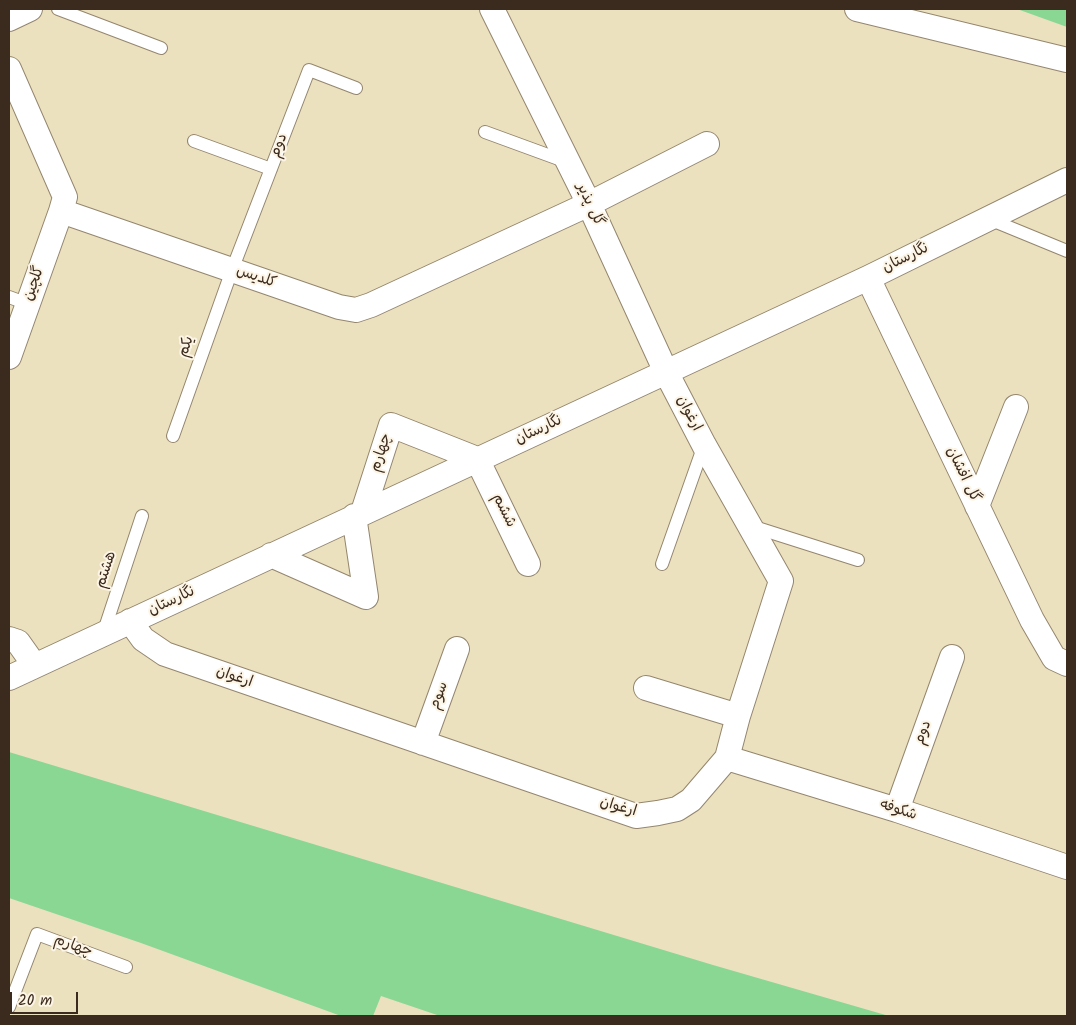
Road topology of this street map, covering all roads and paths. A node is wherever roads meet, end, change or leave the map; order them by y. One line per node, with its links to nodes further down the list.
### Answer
1 (30, 9): 5 (street)
2 (58, 9): 6 (lane)
3 (492, 9): 13 (street, گل پذیر)
4 (857, 9): 7 (street)
5 (9, 19)
6 (161, 48)
7 (1067, 60)
8 (9, 69): 17 (street)
9 (356, 88): 14 (lane, دوم)
10 (485, 132): 13 (lane)
11 (194, 141): 14 (lane)
12 (707, 144): 16 (street, کلدیس)
13 (568, 162): 16 (street, گل پذیر)
14 (271, 169): 20 (lane, دوم)
15 (1067, 180): 18 (street, نگارستان)
16 (589, 204): 20 (street, کلدیس); 24 (street, گل پذیر)
17 (61, 211): 20 (street, کلدیس); 22 (street, گلچین)
18 (989, 219): 19 (lane); 21 (street, نگارستان)
19 (1067, 251)
20 (232, 270): 26 (lane, یکم)
21 (868, 278): 24 (street, نگارستان); 29 (street, گل افشان)
22 (18, 301): 23 (street, گلچین)
23 (9, 357)
24 (666, 372): 27 (street, ارغوان); 28 (street, نگارستان)
25 (1016, 407): 29 (street)
26 (174, 436)
27 (704, 445): 32 (street, ارغوان); 36 (lane)
28 (477, 459): 30 (street, نگارستان); 30 (street, چهارم); 35 (street, ششم)
29 (977, 506): 42 (street, گل افشان)
30 (358, 514): 33 (street, نگارستان); 33 (street)
31 (142, 516): 38 (lane, هشتم)
32 (750, 526): 34 (lane); 46 (street, ارغوان)
33 (271, 555): 37 (street, نگارستان)
34 (858, 560)
35 (528, 564)
36 (662, 564)
37 (130, 621): 38 (street, نگارستان); 47 (street, ارغوان)
38 (103, 634): 43 (street, نگارستان)
39 (9, 639): 43 (street)
40 (457, 649): 47 (street, سوم)
41 (952, 657): 49 (street, دوم)
42 (1067, 664)
43 (35, 666): 44 (street, نگارستان)
44 (9, 678)
45 (646, 688): 46 (street)
46 (738, 716): 48 (street, ارغوان)
47 (423, 743): 48 (street, ارغوان)
48 (727, 758): 49 (street, شکوفه)
49 (897, 810): 50 (street, شکوفه)
50 (1067, 867)
51 (126, 967): 52 (lane, چهارم)
52 (9, 1007)

